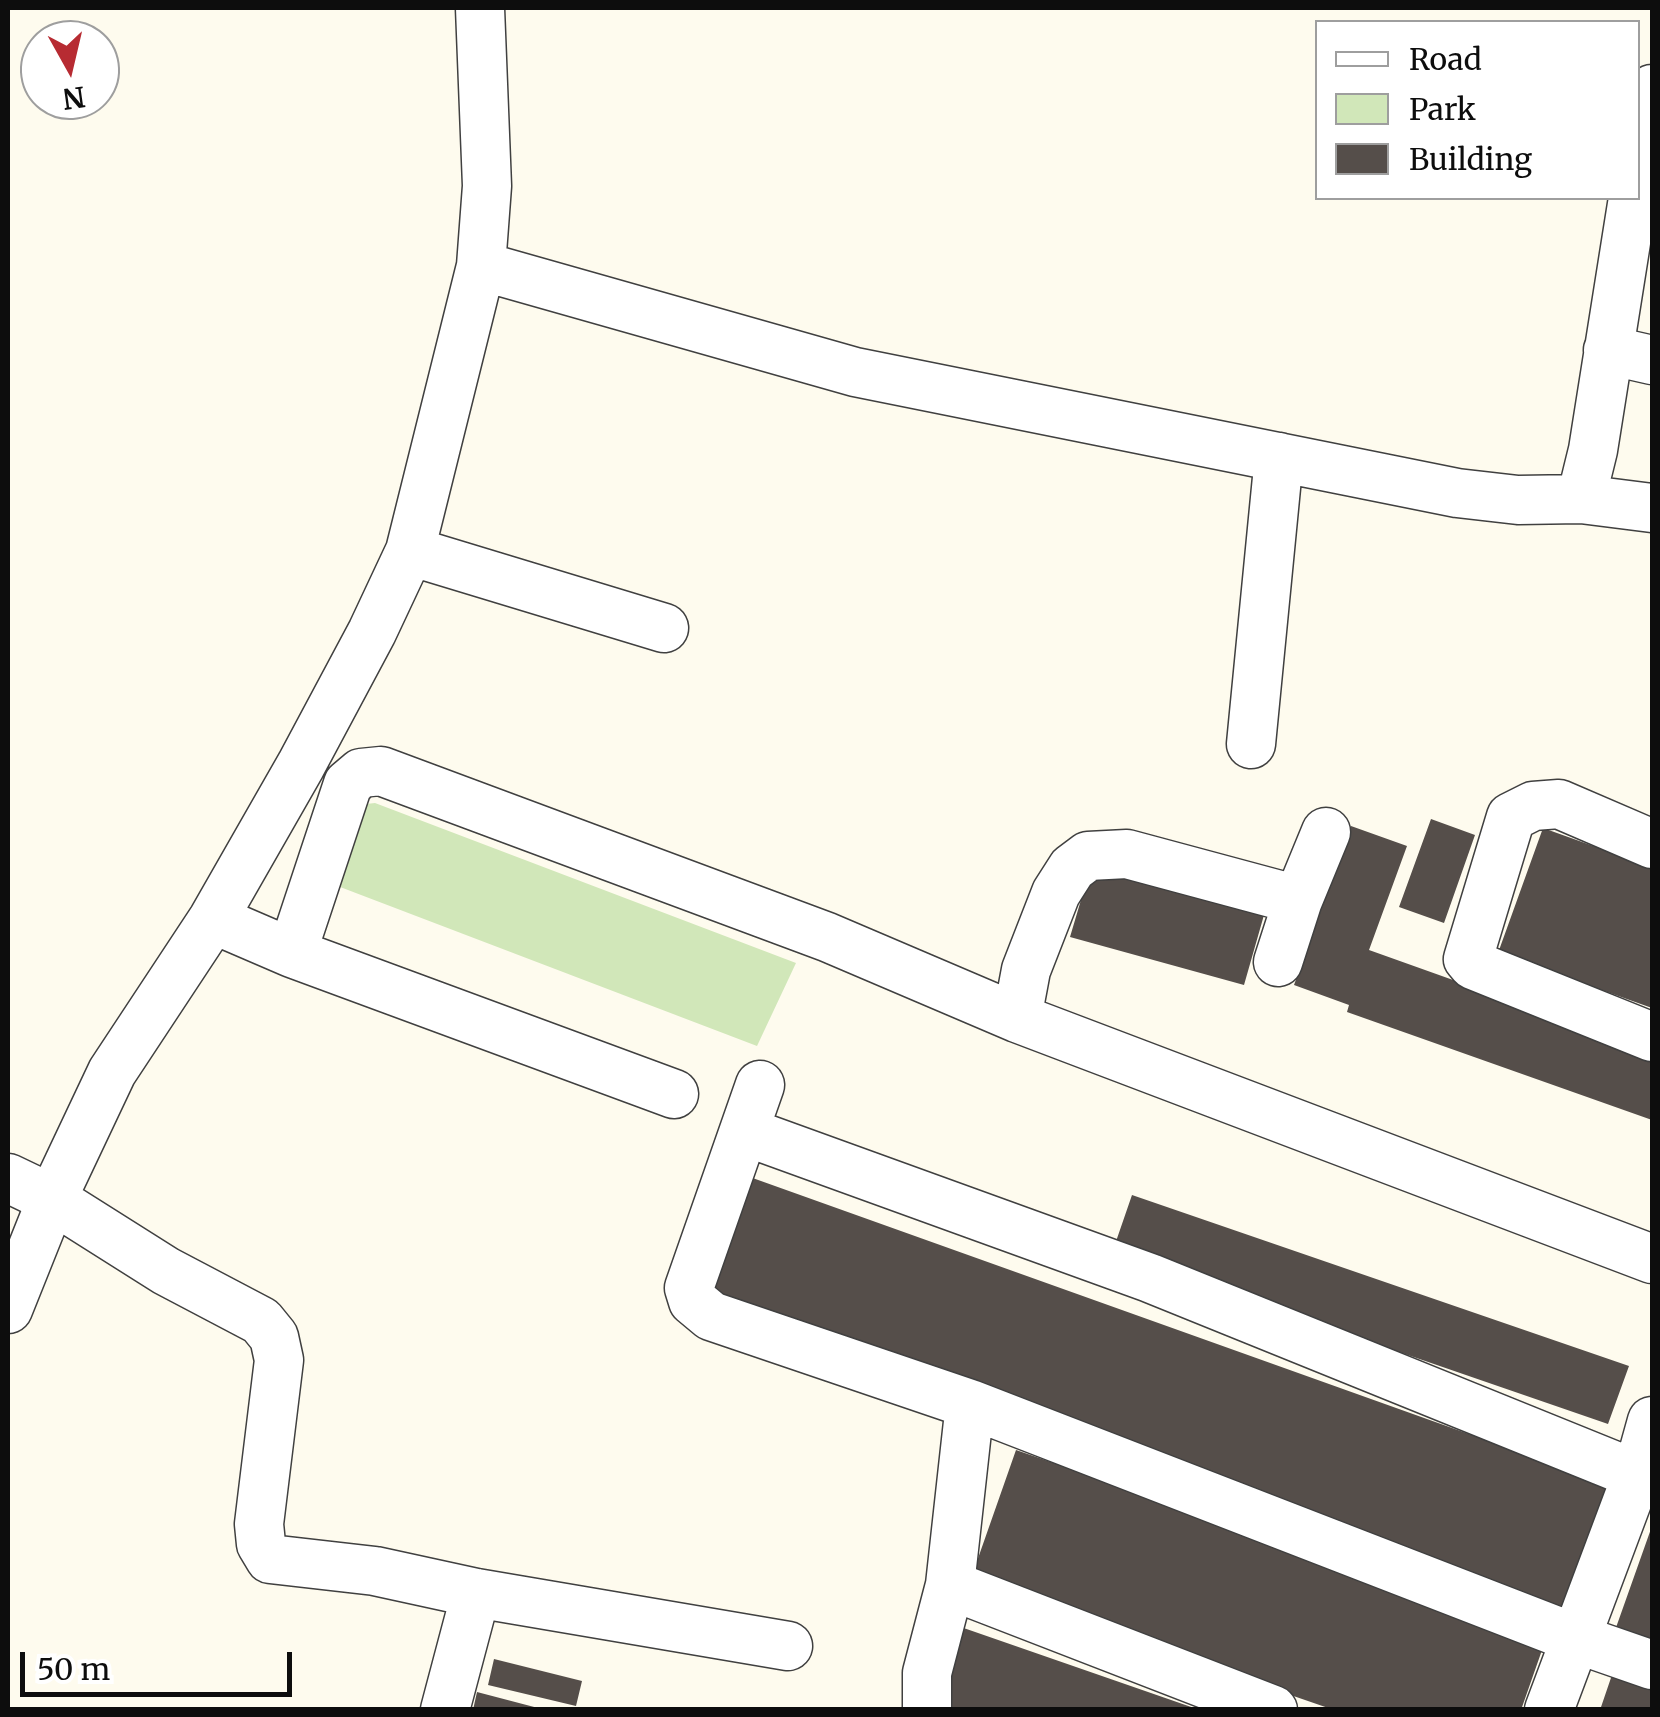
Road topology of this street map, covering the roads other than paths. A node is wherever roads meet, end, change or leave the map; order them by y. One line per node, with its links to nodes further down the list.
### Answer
1 (480, 8): 5 (street)
2 (1652, 88): 3 (street)
3 (1640, 185)
4 (1639, 200): 6 (street)
5 (481, 266): 7 (street); 10 (street)
6 (1630, 354): 8 (street)
7 (1279, 457): 8 (street); 12 (street)
8 (1581, 500): 9 (street)
9 (1652, 508)
10 (410, 552): 11 (street); 16 (street)
11 (664, 628)
12 (1251, 744)
13 (1326, 832): 15 (street)
14 (1652, 844): 20 (street)
15 (1298, 900): 18 (street); 19 (street)
16 (212, 919): 17 (street); 25 (street)
17 (292, 953): 19 (street); 22 (street)
18 (1278, 962)
19 (1017, 1018): 26 (street)
20 (1652, 1038)
21 (760, 1085): 23 (street)
22 (674, 1094)
23 (744, 1130): 28 (street); 30 (street)
24 (8, 1178): 25 (street)
25 (52, 1199): 27 (street); 32 (street)
26 (1652, 1259)
27 (8, 1308)
28 (970, 1404): 31 (street); 33 (street)
29 (1652, 1421): 30 (street)
30 (1645, 1478): 33 (street)
31 (950, 1585): 37 (street); 38 (street)
32 (476, 1592): 34 (street); 36 (street)
33 (1578, 1639): 35 (street); 39 (street)
34 (788, 1646)
35 (1652, 1665)
36 (445, 1710)
37 (926, 1710)
38 (1273, 1710)
39 (1550, 1710)

